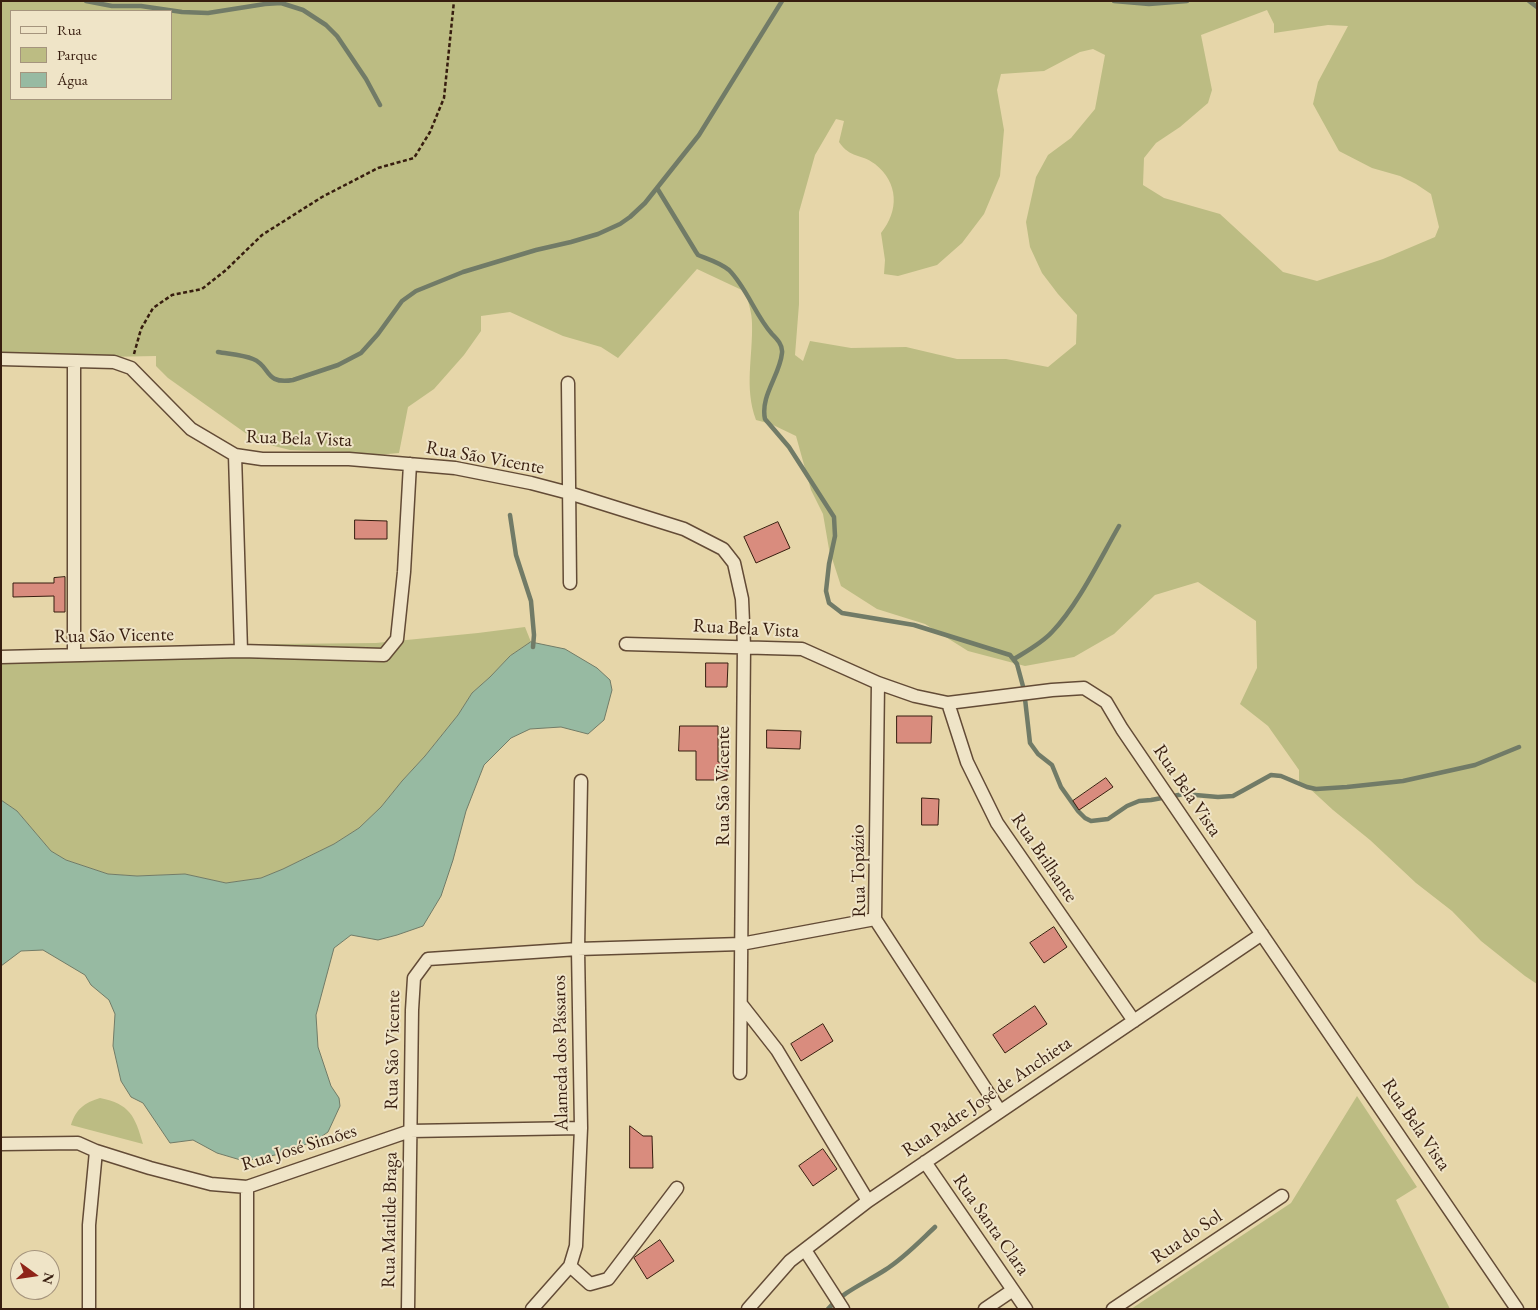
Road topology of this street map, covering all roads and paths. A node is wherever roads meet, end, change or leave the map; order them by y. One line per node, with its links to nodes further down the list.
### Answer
1 (454, 1): 4 (path)
2 (1, 359): 3 (street)
3 (74, 361): 4 (street); 13 (street)
4 (131, 368): 6 (street, Rua Bela Vista)
5 (568, 383): 8 (street)
6 (235, 455): 7 (street, Rua Bela Vista); 12 (street)
7 (410, 464): 8 (street, Rua São Vicente); 12 (street, Rua São Vicente)
8 (570, 493): 9 (street); 11 (street, Rua São Vicente)
9 (570, 583)
10 (626, 644): 11 (street, Rua Bela Vista)
11 (744, 646): 15 (street, Rua Bela Vista); 20 (street, Rua São Vicente)
12 (240, 651): 13 (street, Rua São Vicente)
13 (74, 654): 14 (street, Rua São Vicente)
14 (1, 657)
15 (878, 683): 16 (street, Rua Bela Vista); 18 (street, Rua Topázio)
16 (948, 703): 19 (street, Rua Bela Vista); 23 (street, Rua Brilhante)
17 (581, 781): 21 (street, Alameda dos Pássaros)
18 (875, 920): 20 (street, Rua São Vicente); 25 (street, Rua Topázio)
19 (1262, 934): 23 (street, Rua Padre José de Anchieta); 47 (street, Rua Bela Vista)
20 (742, 944): 21 (street, Rua São Vicente); 22 (street, Rua São Vicente)
21 (578, 949): 26 (street, Alameda dos Pássaros); 27 (street, Rua São Vicente)
22 (741, 1004): 24 (street, Rua São Vicente); 34 (street)
23 (1134, 1020): 25 (street, Rua Padre José de Anchieta)
24 (740, 1073)
25 (1000, 1111): 30 (street, Rua Padre José de Anchieta)
26 (581, 1128): 27 (street, Rua José Simões); 36 (street, Alameda dos Pássaros)
27 (410, 1131): 31 (street, Rua José Simões); 40 (street, Rua Matilde Braga)
28 (1, 1144): 29 (street, Rua José Simões)
29 (96, 1151): 31 (street, Rua José Simões); 38 (street)
30 (925, 1162): 34 (street, Rua Padre José de Anchieta); 37 (street, Rua Santa Clara)
31 (247, 1187): 39 (street)
32 (677, 1188): 36 (street)
33 (1282, 1196): 46 (street, Rua do Sol)
34 (868, 1201): 35 (street, Rua Padre José de Anchieta)
35 (805, 1250): 42 (street, Rua Padre José de Anchieta); 43 (street)
36 (570, 1266): 41 (street, Alameda dos Pássaros)
37 (1014, 1290): 44 (street); 45 (street, Rua Santa Clara)
38 (88, 1309)
39 (247, 1309)
40 (408, 1309)
41 (532, 1309)
42 (748, 1309)
43 (843, 1309)
44 (985, 1309)
45 (1026, 1309)
46 (1112, 1309)
47 (1517, 1309)

